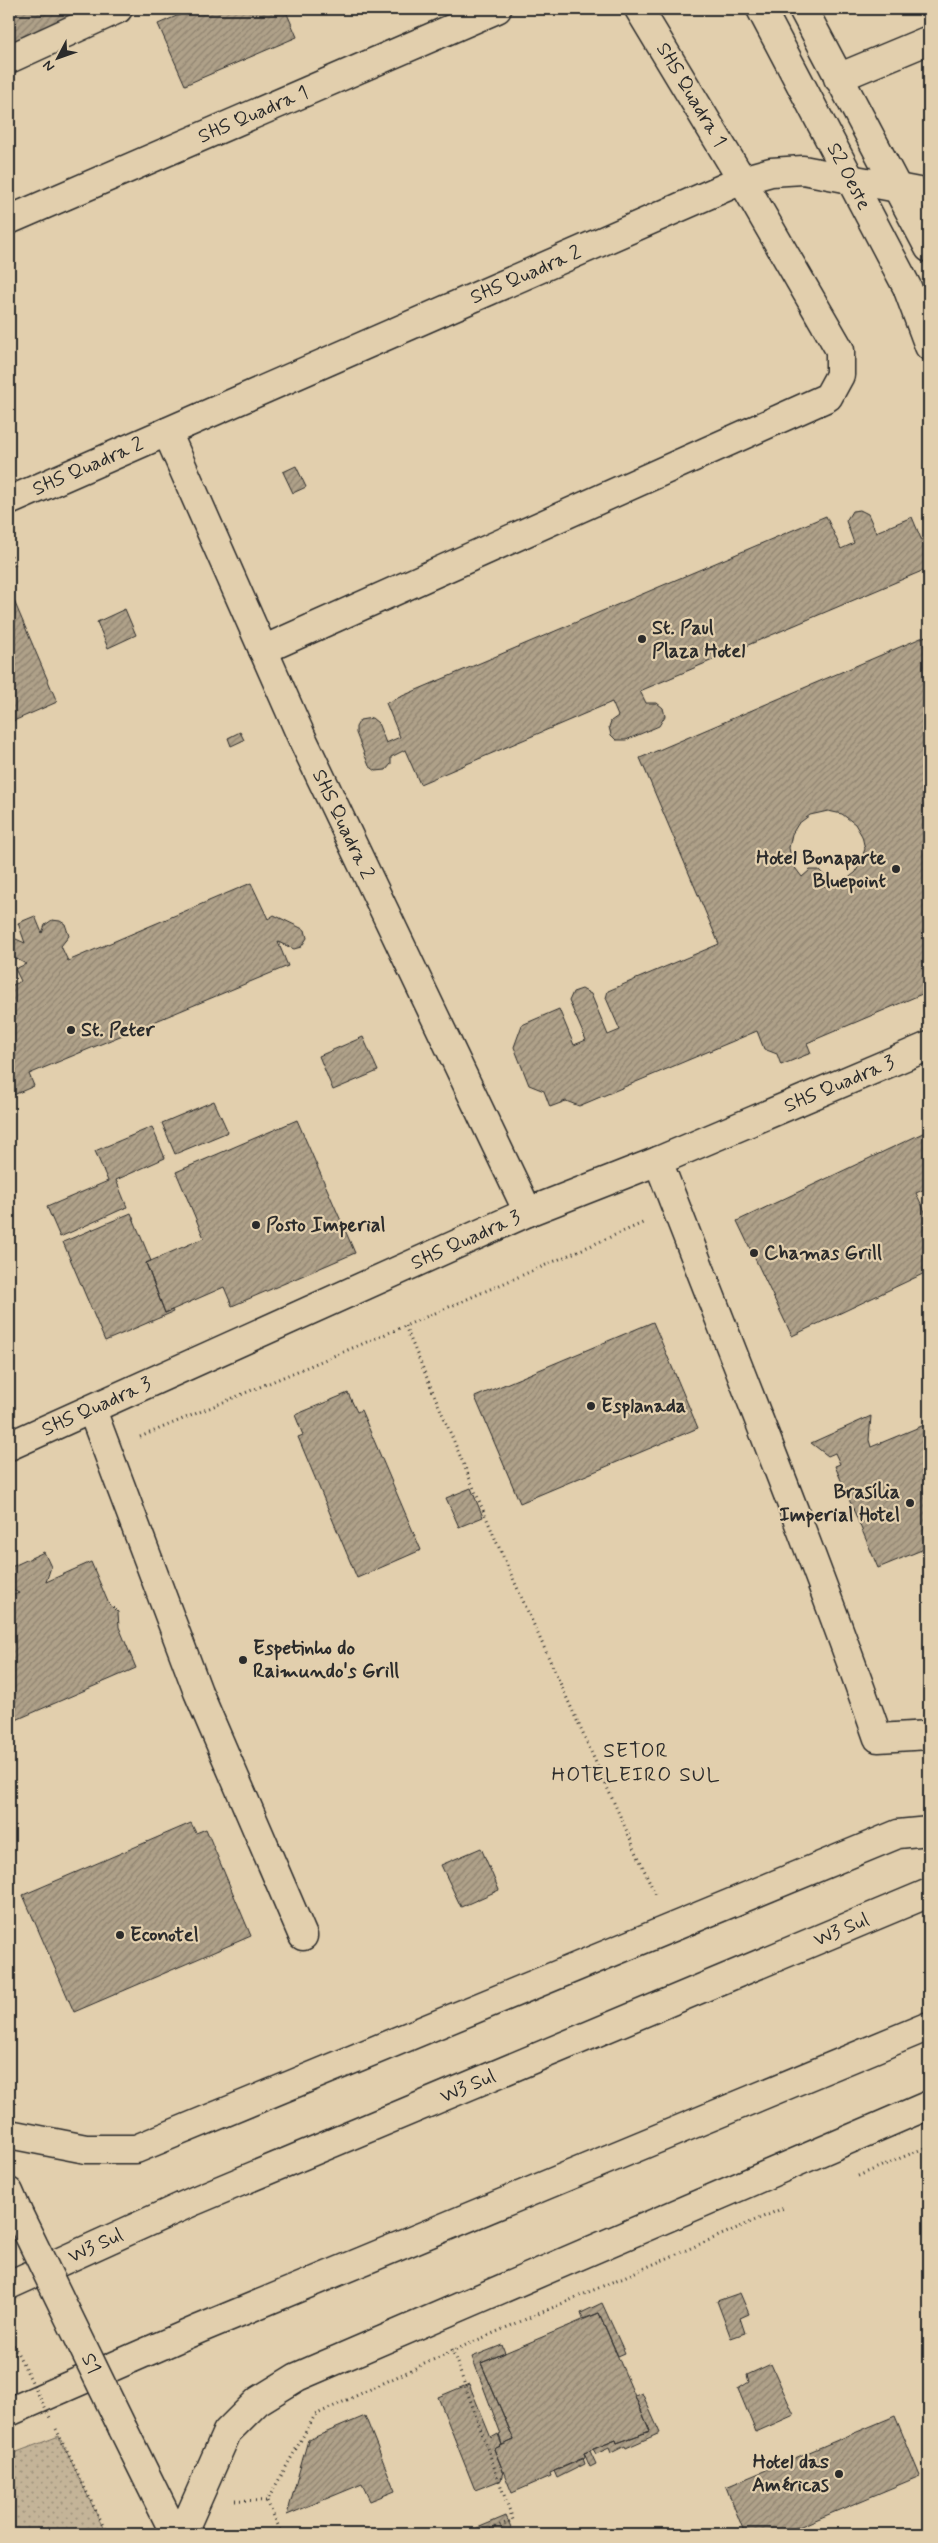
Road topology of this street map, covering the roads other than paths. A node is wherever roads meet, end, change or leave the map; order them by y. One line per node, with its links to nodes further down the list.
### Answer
1 (118, 9): 7 (main road)
2 (498, 9): 13 (main road, SHS Quadra 1)
3 (639, 9): 10 (main road, SHS Quadra 1)
4 (761, 9): 9 (main road, S2 Oeste)
5 (803, 9): 8 (main road, S2 Oeste)
6 (929, 40): 8 (main road)
7 (9, 59)
8 (838, 78): 11 (main road, S2 Oeste)
9 (851, 179): 10 (main road, SHS Quadra 2); 11 (main road, SHS Quadra 2); 15 (main road, S2 Oeste)
10 (742, 180): 16 (main road, SHS Quadra 2); 18 (main road, SHS Quadra 1)
11 (895, 187): 12 (main road, SHS Quadra 2); 14 (main road, S2 Oeste)
12 (929, 194)
13 (9, 220)
14 (929, 248)
15 (929, 346)
16 (167, 432): 17 (main road, SHS Quadra 2); 18 (main road, SHS Quadra 2)
17 (9, 500)
18 (263, 650): 21 (main road, SHS Quadra 2)
19 (929, 1046): 20 (main road, SHS Quadra 3)
20 (658, 1161): 21 (main road, SHS Quadra 3); 24 (main road)
21 (528, 1212): 22 (main road, SHS Quadra 3)
22 (92, 1410): 23 (main road, SHS Quadra 3); 27 (main road)
23 (9, 1446)
24 (929, 1735)
25 (929, 1830): 30 (main road)
26 (929, 1893): 32 (main road, W3 Sul)
27 (303, 1936)
28 (929, 2026): 33 (main road)
29 (929, 2105): 35 (main road)
30 (9, 2134)
31 (14, 2203): 34 (main road, S1, bridge)
32 (9, 2285)
33 (9, 2412)
34 (175, 2534)
35 (182, 2534)

